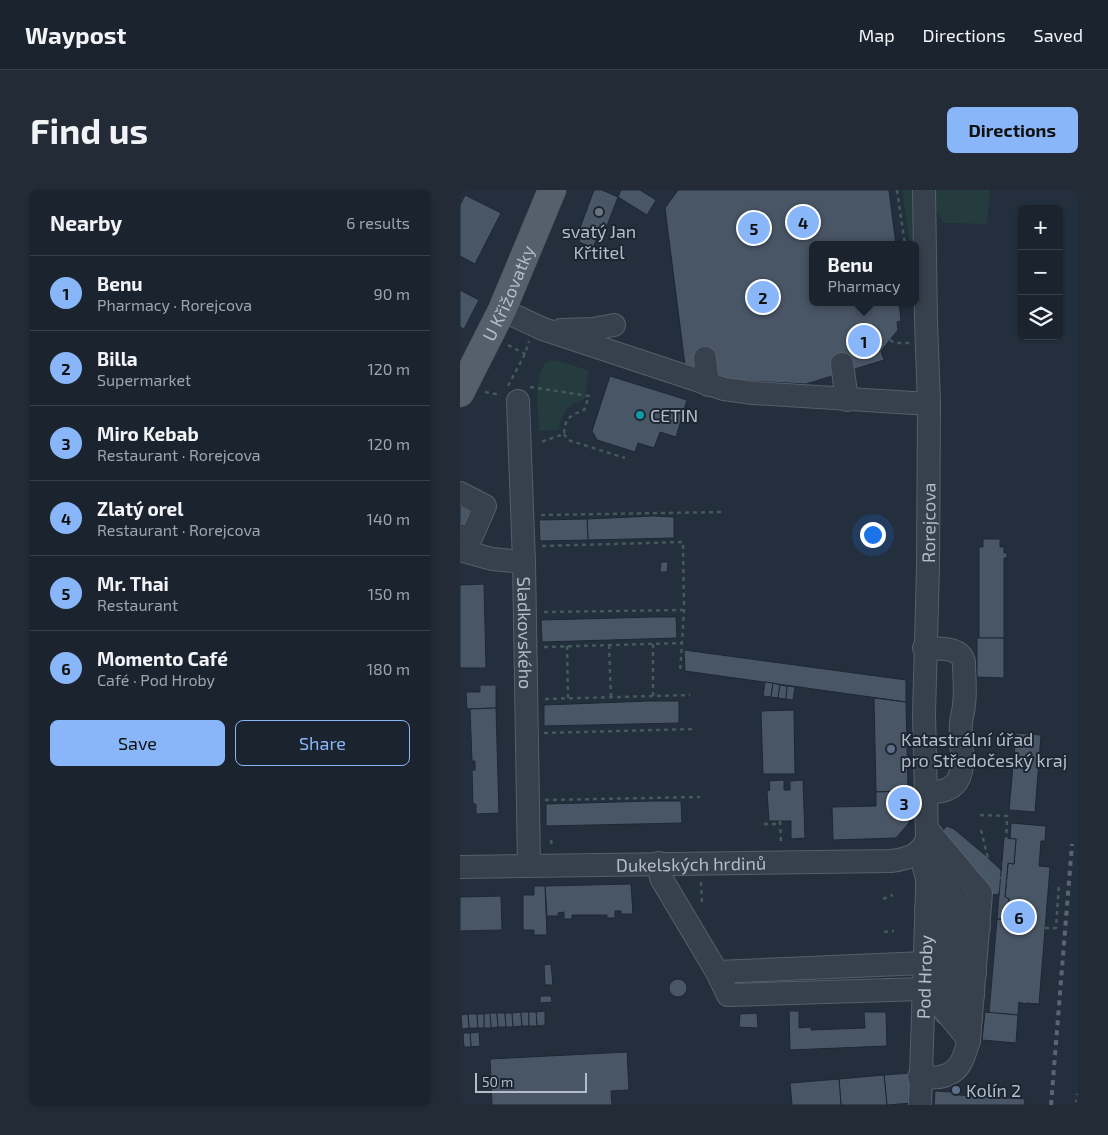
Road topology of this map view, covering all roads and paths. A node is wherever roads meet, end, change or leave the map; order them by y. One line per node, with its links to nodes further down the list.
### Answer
1 (552, 190): 5 (main road, U Křižovatky)
2 (897, 190): 4 (path)
3 (924, 190): 17 (street, Rorejcova)
4 (904, 241)
5 (502, 310): 7 (street); 14 (main road, U Křižovatky)
6 (614, 325): 7 (street)
7 (536, 333): 10 (path); 13 (street)
8 (890, 340): 9 (path)
9 (913, 342)
10 (504, 344)
11 (705, 358): 13 (street)
12 (842, 364): 16 (street)
13 (708, 385): 16 (street)
14 (473, 392): 15 (path)
15 (518, 395): 18 (path); 19 (street, Sladkovského)
16 (847, 400): 17 (street)
17 (929, 404): 34 (street, Rorejcova)
18 (564, 434): 19 (path); 20 (path)
19 (520, 448): 23 (street, Sladkovského)
20 (626, 458)
21 (460, 493): 24 (street)
22 (724, 512): 23 (path)
23 (522, 515): 26 (street, Sladkovského)
24 (470, 520)
25 (460, 550): 26 (street)
26 (523, 554): 27 (path); 28 (street, Sladkovského)
27 (684, 610): 28 (path); 29 (path)
28 (525, 613): 33 (street, Sladkovského)
29 (682, 643): 30 (path); 35 (path)
30 (653, 644): 31 (path); 36 (path)
31 (609, 645): 32 (path); 38 (path)
32 (567, 646): 33 (path); 39 (path)
33 (526, 647): 40 (street, Sladkovského)
34 (924, 648): 43 (street, Rorejcova); 43 (street)
35 (680, 672)
36 (653, 696): 37 (path); 38 (path)
37 (690, 696)
38 (611, 698): 39 (path)
39 (568, 699): 40 (path)
40 (526, 700): 42 (street, Sladkovského)
41 (694, 729): 42 (path)
42 (527, 734): 45 (street, Sladkovského)
43 (926, 793): 48 (street, Rorejcova)
44 (700, 797): 45 (path)
45 (528, 801): 54 (street, Sladkovského)
46 (980, 815): 51 (path)
47 (764, 824): 50 (path)
48 (927, 829): 52 (street, Rorejcova); 63 (street)
49 (981, 830): 56 (path)
50 (781, 844)
51 (1006, 846)
52 (920, 851): 53 (street, Dukelských hrdinů); 61 (street, Pod Hroby); 63 (street)
53 (658, 863): 54 (street, Dukelských hrdinů); 70 (street)
54 (529, 866): 55 (street, Dukelských hrdinů)
55 (460, 867)
56 (992, 874)
57 (701, 879): 62 (path)
58 (1059, 883): 64 (path)
59 (893, 895): 60 (path)
60 (883, 899)
61 (927, 900): 67 (street, Pod Hroby); 68 (street); 69 (street)
62 (702, 903)
63 (979, 921): 68 (street)
64 (1045, 928)
65 (894, 931): 66 (path)
66 (884, 932)
67 (925, 936): 70 (street, Pod Hroby); 71 (street)
68 (976, 950): 69 (street)
69 (975, 973): 71 (street)
70 (923, 980): 72 (street); 73 (street); 74 (street, Pod Hroby)
71 (973, 995): 72 (street)
72 (971, 1018): 73 (street)
73 (966, 1049): 74 (street)
74 (919, 1078): 75 (street, Pod Hroby)
75 (920, 1105)

